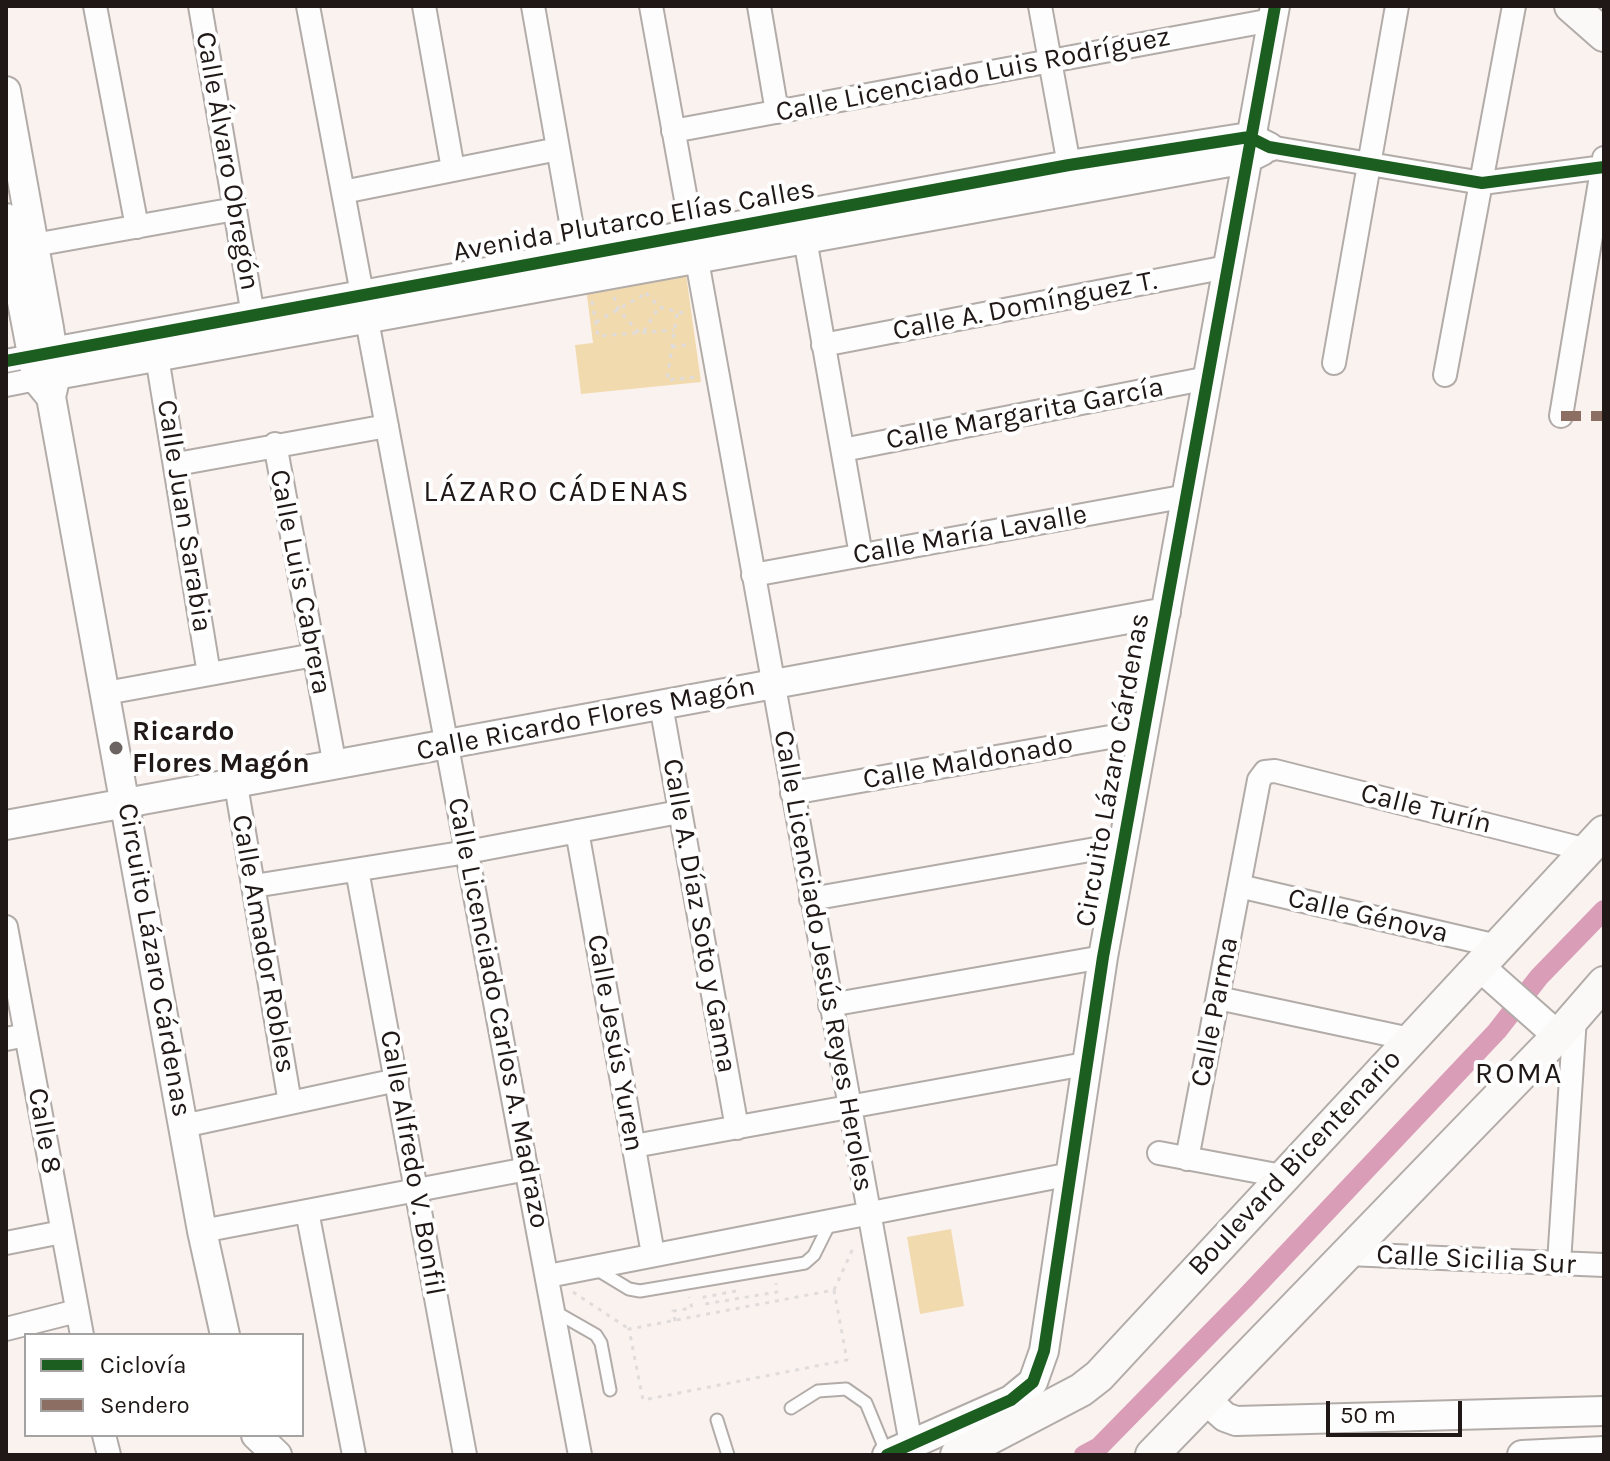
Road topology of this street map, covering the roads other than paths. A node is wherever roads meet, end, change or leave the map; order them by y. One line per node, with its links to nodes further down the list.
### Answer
1 (95, 6): 28 (street)
2 (200, 6): 26 (street, Calle Álvaro Obregón)
3 (308, 6): 25 (street, Calle Licenciado Carlos A. Madrazo)
4 (424, 6): 23 (street)
5 (533, 6): 19 (street)
6 (651, 6): 17 (street, Calle Licenciado Jesús Reyes Heroles)
7 (759, 6): 16 (street)
8 (1040, 6): 14 (street)
9 (1397, 6): 22 (street)
10 (1514, 6): 24 (street)
11 (1571, 6): 13 (main road)
12 (1274, 13): 14 (street, Calle Licenciado Luis Rodríguez); 18 (street, Circuito Lázaro Cárdenas)
13 (1604, 35)
14 (1050, 61): 16 (street, Calle Licenciado Luis Rodríguez); 21 (street)
15 (6, 91): 30 (street, Circuito Lázaro Cárdenas)
16 (777, 112): 17 (street, Calle Licenciado Luis Rodríguez)
17 (673, 131): 31 (street, Calle Licenciado Jesús Reyes Heroles)
18 (1255, 148): 21 (street, Avenida Plutarco Elías Calles); 22 (street); 29 (street, Avenida Plutarco Elías Calles); 32 (street, Circuito Lázaro Cárdenas)
19 (558, 149): 23 (street); 33 (street)
20 (1604, 164): 24 (street); 43 (street)
21 (1069, 165): 31 (street, Avenida Plutarco Elías Calles)
22 (1369, 165): 24 (street); 38 (street)
23 (453, 169): 25 (street)
24 (1482, 183): 40 (street)
25 (343, 192): 34 (street, Calle Licenciado Carlos A. Madrazo)
26 (235, 209): 28 (street); 35 (street, Calle Álvaro Obregón)
27 (6, 218): 39 (street, Circuito Lázaro Cárdenas)
28 (137, 227): 30 (street)
29 (805, 239): 31 (street, Avenida Plutarco Elías Calles); 36 (street)
30 (34, 245): 39 (street, Circuito Lázaro Cárdenas)
31 (694, 247): 33 (street, Avenida Plutarco Elías Calles); 33 (street, Avenida Plutarco Elías Calles); 50 (street, Calle Licenciado Jesús Reyes Heroles)
32 (1227, 267): 36 (street, Calle A. Domínguez T.); 41 (street, Circuito Lázaro Cárdenas)
33 (592, 270): 34 (street, Avenida Plutarco Elías Calles)
34 (365, 307): 35 (street, Avenida Plutarco Elías Calles); 37 (street, Avenida Plutarco Elías Calles); 44 (street, Calle Licenciado Carlos A. Madrazo)
35 (253, 315): 39 (street, Avenida Plutarco Elías Calles)
36 (823, 345): 46 (street)
37 (157, 357): 39 (street, Avenida Plutarco Elías Calles); 47 (street, Calle Juan Sarabia)
38 (1334, 363)
39 (39, 370): 42 (street, Avenida Plutarco Elías Calles); 55 (street, Circuito Lázaro Cárdenas)
40 (1445, 375)
41 (1208, 378): 46 (street, Calle Margarita García); 48 (street, Circuito Lázaro Cárdenas)
42 (6, 385)
43 (1561, 416)
44 (387, 426): 45 (street); 58 (street, Calle Licenciado Carlos A. Madrazo)
45 (275, 444): 47 (street); 52 (street, Calle Luis Cabrera)
46 (843, 450): 49 (street)
47 (177, 464): 53 (street, Calle Juan Sarabia)
48 (1187, 496): 49 (street, Calle María Lavalle); 51 (street, Circuito Lázaro Cárdenas)
49 (861, 555): 50 (street, Calle María Lavalle)
50 (753, 575): 54 (street, Calle Licenciado Jesús Reyes Heroles)
51 (1166, 612): 54 (street, Calle Ricardo Flores Magón); 57 (street, Circuito Lázaro Cárdenas)
52 (314, 655): 53 (street); 59 (street, Calle Luis Cabrera)
53 (209, 674): 55 (street)
54 (773, 685): 56 (street, Calle Ricardo Flores Magón); 62 (street, Calle Licenciado Jesús Reyes Heroles)
55 (106, 693): 63 (street, Circuito Lázaro Cárdenas)
56 (661, 705): 58 (street, Calle Ricardo Flores Magón); 64 (street, Calle A. Díaz Soto y Gama)
57 (1144, 731): 62 (street, Calle Maldonado); 68 (street, Circuito Lázaro Cárdenas)
58 (447, 745): 59 (street, Calle Ricardo Flores Magón); 69 (street, Calle Licenciado Carlos A. Madrazo)
59 (335, 766): 61 (street, Calle Ricardo Flores Magón)
60 (1265, 772): 67 (street, Calle Turín); 72 (street, Calle Parma)
61 (236, 785): 63 (street, Calle Ricardo Flores Magón); 71 (street, Calle Amador Robles)
62 (792, 793): 73 (street, Calle Licenciado Jesús Reyes Heroles)
63 (126, 806): 65 (street, Calle Ricardo Flores Magón); 86 (street, Circuito Lázaro Cárdenas)
64 (679, 812): 66 (street); 87 (street, Calle A. Díaz Soto y Gama)
65 (6, 825)
66 (577, 831): 69 (street); 88 (street, Calle Jesús Yuren)
67 (1596, 841): 75 (main road, Boulevard Bicentenario)
68 (1124, 844): 73 (street); 76 (street, Circuito Lázaro Cárdenas)
69 (467, 852): 70 (street); 91 (street, Calle Licenciado Carlos A. Madrazo)
70 (357, 870): 71 (street); 83 (street, Calle Alfredo V. Bonfil)
71 (254, 886): 84 (street, Calle Amador Robles)
72 (1239, 886): 75 (street, Calle Génova); 77 (street, Calle Parma)
73 (811, 899): 78 (street, Calle Licenciado Jesús Reyes Heroles)
74 (6, 927): 80 (street, Calle 8)
75 (1488, 956): 79 (street); 81 (main road, Boulevard Bicentenario)
76 (1103, 957): 78 (street); 82 (street, Circuito Lázaro Cárdenas)
77 (1218, 998): 81 (street); 90 (street, Calle Parma)
78 (830, 1005): 85 (street, Calle Licenciado Jesús Reyes Heroles)
79 (1585, 1010): 102 (main road); 103 (street)
80 (16, 1037): 99 (street, Calle 8)
81 (1410, 1039): 93 (main road, Boulevard Bicentenario)
82 (1085, 1064): 85 (street); 92 (street, Circuito Lázaro Cárdenas)
83 (397, 1080): 84 (street); 94 (street, Calle Alfredo V. Bonfil)
84 (290, 1103): 86 (street)
85 (849, 1107): 87 (street); 96 (street, Calle Licenciado Jesús Reyes Heroles)
86 (183, 1126): 98 (street, Circuito Lázaro Cárdenas)
87 (737, 1128): 88 (street)
88 (634, 1146): 101 (street, Calle Jesús Yuren)
89 (1159, 1153): 90 (street)
90 (1187, 1159): 93 (street)
91 (527, 1169): 94 (street); 106 (street, Calle Licenciado Carlos A. Madrazo)
92 (1071, 1174): 96 (street); 119 (street, Circuito Lázaro Cárdenas)
93 (1282, 1176): 125 (main road, Boulevard Bicentenario)
94 (417, 1190): 95 (street); 122 (street, Calle Alfredo V. Bonfil)
95 (307, 1211): 98 (street); 121 (street)
96 (867, 1211): 97 (street); 119 (street, Calle Licenciado Jesús Reyes Heroles)
97 (833, 1218): 101 (street); 105 (lane)
98 (202, 1231): 111 (street, Circuito Lázaro Cárdenas)
99 (62, 1232): 100 (street); 107 (street, Calle 8)
100 (6, 1243)
101 (653, 1254): 105 (street)
102 (1348, 1254): 103 (street, Calle Sicilia Sur); 113 (main road)
103 (1559, 1263): 104 (street, Calle Sicilia Sur)
104 (1604, 1265)
105 (592, 1267): 106 (street)
106 (548, 1276): 108 (street, Calle Licenciado Carlos A. Madrazo)
107 (77, 1311): 109 (street); 110 (street, Calle 8)
108 (554, 1311): 112 (lane); 123 (street, Calle Licenciado Carlos A. Madrazo)
109 (6, 1329)
110 (82, 1333)
111 (225, 1333)
112 (610, 1390)
113 (1205, 1399): 115 (street); 126 (main road)
114 (791, 1408): 119 (lane)
115 (1604, 1411)
116 (717, 1420): 124 (lane)
117 (258, 1437): 120 (street)
118 (1604, 1451): 127 (street)
119 (893, 1452)
120 (277, 1455)
121 (354, 1455)
122 (465, 1455)
123 (580, 1455)
124 (728, 1455)
125 (957, 1455)
126 (1152, 1455)
127 (1522, 1455)

